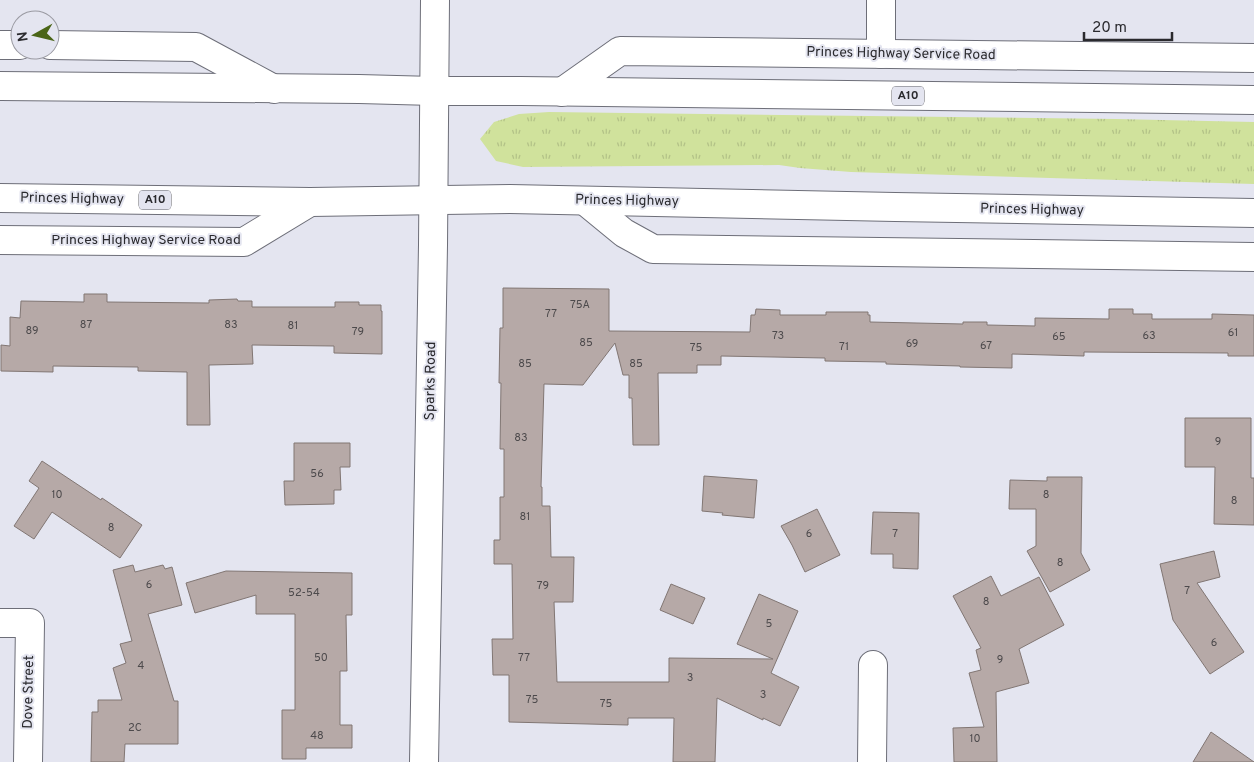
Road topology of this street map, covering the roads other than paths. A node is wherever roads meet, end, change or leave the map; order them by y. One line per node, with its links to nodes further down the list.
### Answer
1 (435, 0): 8 (main road, Sparks Road)
2 (881, 0): 4 (main road)
3 (60, 45): 7 (main road)
4 (881, 54): 5 (main road, Princes Highway Service Road); 9 (main road, Princes Highway Service Road)
5 (1254, 58)
6 (0, 86): 7 (main road, A10)
7 (274, 89): 8 (main road, A10)
8 (434, 91): 9 (main road, A10); 12 (main road, Sparks Road)
9 (562, 92): 10 (main road, A10)
10 (1254, 100)
11 (0, 198): 14 (main road, Princes Highway / A10)
12 (433, 200): 13 (main road, Princes Highway / A10); 14 (main road, Princes Highway / A10); 21 (main road, Sparks Road)
13 (585, 200): 15 (main road, Princes Highway / A10); 17 (main road)
14 (310, 202): 16 (main road, Princes Highway Service Road)
15 (1254, 213)
16 (0, 240)
17 (1254, 257)
18 (0, 623): 20 (main road, Dove Street)
19 (873, 665): 22 (main road)
20 (28, 762)
21 (424, 762)
22 (872, 762)

